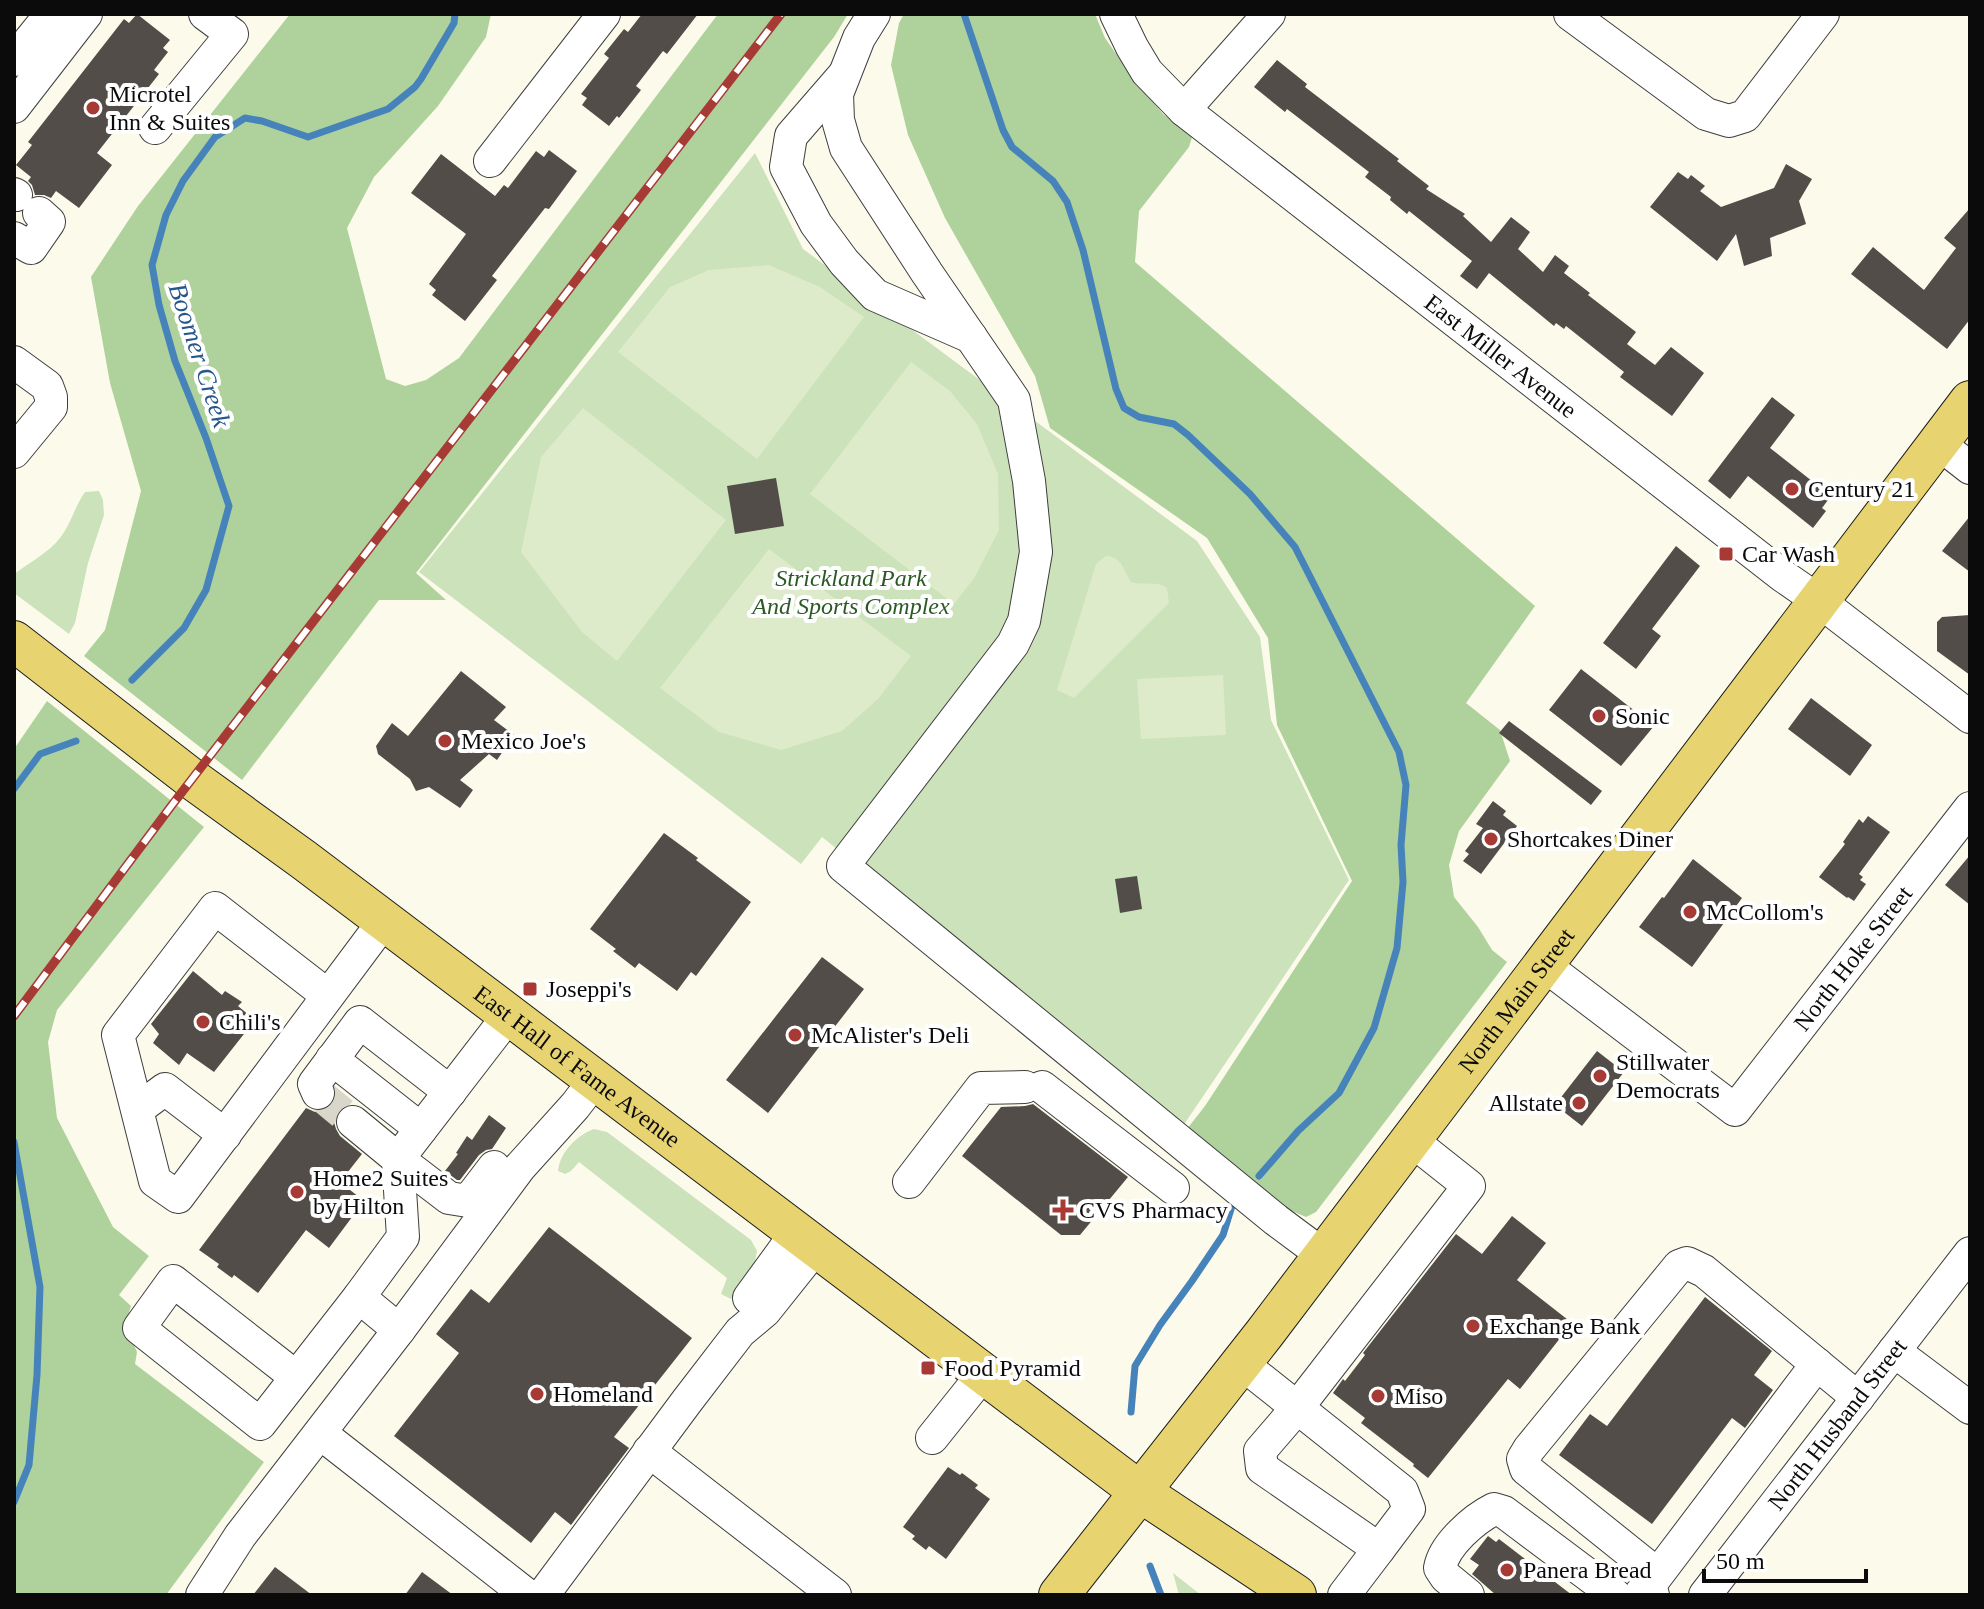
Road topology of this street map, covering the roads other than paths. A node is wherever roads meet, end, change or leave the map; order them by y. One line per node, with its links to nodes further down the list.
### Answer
1 (86, 14): 11 (street)
2 (205, 14): 9 (street)
3 (874, 14): 10 (street)
4 (1116, 14): 12 (street, East Miller Avenue)
5 (1269, 14): 12 (street)
6 (1570, 14): 7 (street)
7 (1823, 14)
8 (601, 16): 14 (street)
9 (239, 24): 13 (street)
10 (845, 73): 17 (street); 17 (street)
11 (14, 107)
12 (1184, 110): 23 (street, East Miller Avenue)
13 (155, 128)
14 (490, 161)
15 (23, 201): 16 (street)
16 (14, 238)
17 (971, 337): 46 (street)
18 (14, 362): 21 (street)
19 (1970, 401): 20 (main road, North Main Street)
20 (1938, 443): 22 (street); 23 (main road, North Main Street)
21 (14, 452)
22 (1970, 468)
23 (1819, 601): 25 (street, East Miller Avenue); 28 (main road, North Main Street)
24 (14, 641): 27 (main road, East Hall of Fame Avenue)
25 (1970, 717)
26 (1970, 808): 28 (street, North Hoke Street)
27 (384, 921): 29 (street); 30 (main road, East Hall of Fame Avenue)
28 (1544, 965): 40 (main road, North Main Street)
29 (327, 995): 35 (street); 38 (street)
30 (509, 1015): 32 (main road, East Hall of Fame Avenue); 33 (street)
31 (332, 1059): 33 (street); 34 (street); 37 (street)
32 (595, 1080): 39 (street); 44 (main road, East Hall of Fame Avenue)
33 (450, 1092): 37 (street)
34 (318, 1093)
35 (138, 1109): 38 (street); 38 (street)
36 (353, 1122): 41 (street)
37 (421, 1129): 41 (street)
38 (225, 1135)
39 (544, 1140): 41 (street); 48 (street)
40 (1411, 1140): 46 (main road, North Main Street); 55 (street)
41 (398, 1159): 47 (street)
42 (909, 1182): 43 (street)
43 (1173, 1188)
44 (807, 1239): 52 (main road, East Hall of Fame Avenue); 59 (street)
45 (1970, 1253): 49 (street, North Husband Street)
46 (1323, 1255): 50 (main road, North Main Street)
47 (359, 1297): 48 (street); 53 (street)
48 (399, 1330): 57 (street)
49 (1894, 1351): 54 (street, North Husband Street); 56 (street)
50 (1241, 1363): 55 (street); 60 (main road, North Main Street)
51 (1817, 1364): 54 (street); 62 (street); 62 (street)
52 (984, 1373): 58 (street); 60 (main road, East Hall of Fame Avenue)
53 (296, 1377): 53 (street)
54 (1858, 1398): 71 (street, North Husband Street)
55 (1297, 1408): 61 (street); 61 (street)
56 (1970, 1408)
57 (320, 1433): 63 (street); 64 (street)
58 (932, 1438)
59 (649, 1451): 65 (street); 66 (street)
60 (1139, 1491): 67 (main road, North Main Street); 68 (main road, East Hall of Fame Avenue)
61 (1379, 1549): 69 (street)
62 (1638, 1594): 70 (street)
63 (202, 1595)
64 (527, 1595)
65 (543, 1595)
66 (835, 1595)
67 (1059, 1595)
68 (1296, 1595)
69 (1344, 1595)
70 (1468, 1595)
71 (1705, 1595)

